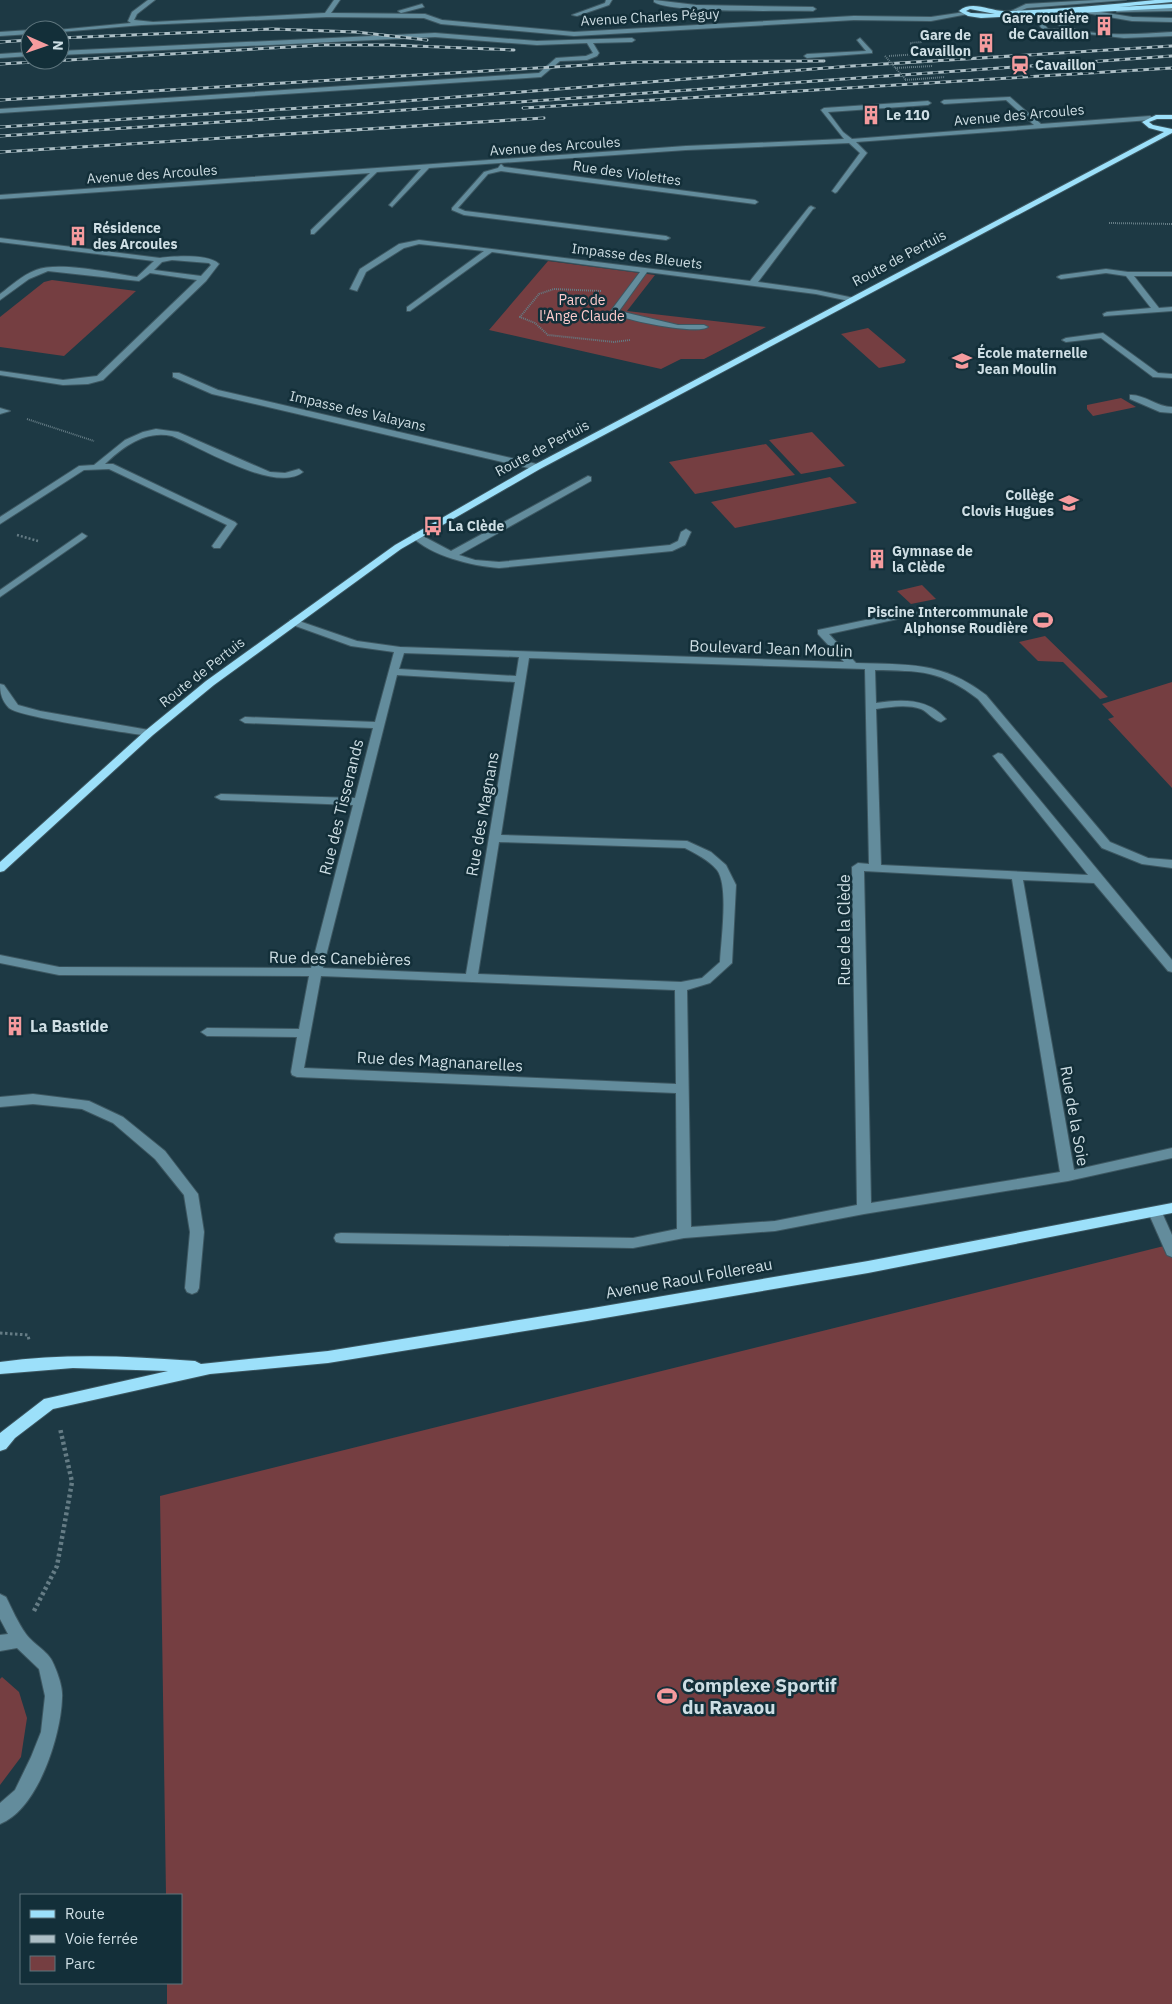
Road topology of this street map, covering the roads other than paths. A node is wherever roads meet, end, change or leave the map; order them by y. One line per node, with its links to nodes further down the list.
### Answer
1 (152, 0): 28 (street)
2 (337, 0): 20 (street)
3 (426, 0): 11 (street)
4 (609, 0): 23 (street)
5 (806, 0): 14 (street)
6 (1123, 0): 18 (street)
7 (1172, 0): 10 (main road)
8 (656, 1): 14 (street)
9 (963, 1): 13 (main road)
10 (1156, 3): 12 (main road); 15 (main road); 18 (main road)
11 (422, 6): 22 (street, Avenue Charles Péguy); 24 (street)
12 (1172, 6): 15 (street)
13 (970, 7): 17 (main road); 21 (main road)
14 (813, 8): 25 (street)
15 (1113, 10): 16 (main road)
16 (1082, 11): 19 (main road); 27 (street)
17 (990, 12): 18 (main road); 19 (main road); 21 (main road)
18 (1012, 12)
19 (1049, 13): 26 (street)
20 (327, 14): 22 (street, Avenue Charles Péguy); 28 (street, Avenue Charles Péguy)
21 (965, 14): 25 (street, Avenue Charles Péguy)
22 (366, 15): 24 (street, Avenue Charles Péguy)
23 (575, 15)
24 (425, 16): 25 (street, Avenue Charles Péguy)
25 (822, 20)
26 (1056, 20): 30 (street); 30 (street)
27 (1172, 20)
28 (143, 24): 29 (street, Avenue Charles Péguy)
29 (70, 29)
30 (1070, 30): 33 (street)
31 (20, 33): 32 (street)
32 (0, 34)
33 (1172, 34)
34 (632, 40): 36 (street)
35 (860, 40): 40 (street)
36 (589, 41): 37 (street); 43 (street)
37 (70, 53)
38 (20, 55): 39 (street)
39 (0, 56)
40 (807, 56)
41 (944, 102): 47 (street)
42 (928, 103): 51 (street)
43 (0, 112)
44 (1171, 116): 45 (main road)
45 (1150, 118): 46 (street, Avenue des Arcoules); 48 (main road)
46 (1113, 121): 47 (street, Avenue des Arcoules); 48 (street, Avenue des Arcoules)
47 (1040, 127): 51 (street, Avenue des Arcoules)
48 (1150, 127): 49 (main road); 50 (main road)
49 (1172, 131): 50 (main road, Route de Pertuis)
50 (1154, 138): 76 (main road, Route de Pertuis)
51 (849, 141): 52 (street, Avenue des Arcoules); 56 (street)
52 (501, 166): 53 (street, Avenue des Arcoules); 59 (street, Rue des Violettes); 63 (street)
53 (426, 168): 54 (street, Avenue des Arcoules); 60 (street)
54 (374, 172): 57 (street, Avenue des Arcoules); 62 (street)
55 (0, 190): 57 (street)
56 (835, 191)
57 (41, 194): 58 (street, Avenue des Arcoules)
58 (0, 197)
59 (755, 202)
60 (392, 205)
61 (811, 208): 73 (street)
62 (314, 232)
63 (666, 238)
64 (0, 240): 66 (street)
65 (491, 250): 67 (street, Impasse des Bleuets); 74 (street, Impasse des Bleuets); 77 (street)
66 (160, 260): 68 (street); 72 (street)
67 (646, 269): 73 (street, Impasse des Bleuets); 81 (street)
68 (148, 271): 72 (street); 75 (street)
69 (1128, 274): 70 (street); 71 (street); 78 (street)
70 (1172, 274)
71 (1060, 277)
72 (203, 279): 83 (street)
73 (752, 283): 76 (street, Impasse des Bleuets)
74 (354, 289)
75 (0, 298)
76 (851, 300): 89 (main road, Route de Pertuis)
77 (410, 308)
78 (1156, 309): 79 (street); 80 (street)
79 (1172, 309)
80 (1107, 314)
81 (704, 328)
82 (1066, 340): 85 (street)
83 (0, 373)
84 (176, 375): 89 (street, Impasse des Valayans)
85 (1172, 376)
86 (1133, 397): 87 (street)
87 (1172, 410)
88 (96, 467): 90 (street); 92 (street); 96 (street)
89 (537, 467): 95 (main road, Route de Pertuis)
90 (299, 472)
91 (588, 479): 97 (street)
92 (0, 521)
93 (686, 532): 97 (street)
94 (82, 536): 98 (street)
95 (416, 536): 97 (street); 100 (main road, Route de Pertuis)
96 (217, 546)
97 (452, 555)
98 (0, 594)
99 (913, 613): 103 (street)
100 (293, 622): 101 (street, Boulevard Jean Moulin); 112 (main road, Route de Pertuis)
101 (400, 650): 102 (street, Boulevard Jean Moulin); 105 (street, Rue des Tisserands)
102 (525, 654): 103 (street, Boulevard Jean Moulin); 106 (street, Rue des Magnans)
103 (853, 666): 104 (street, Boulevard Jean Moulin)
104 (870, 667): 108 (street, Rue de la Clède); 117 (street, Boulevard Jean Moulin)
105 (392, 672): 106 (street); 111 (street, Rue des Tisserands)
106 (522, 679): 116 (street, Rue des Magnans)
107 (0, 686): 112 (street)
108 (871, 708): 109 (street); 119 (street, Rue de la Clède)
109 (941, 719)
110 (245, 720): 111 (street)
111 (379, 725): 115 (street, Rue des Tisserands)
112 (149, 733): 118 (main road, Route de Pertuis)
113 (998, 756): 121 (street)
114 (221, 797): 115 (street)
115 (359, 802): 124 (street, Rue des Tisserands)
116 (494, 838): 125 (street, Rue des Magnans); 126 (street)
117 (1172, 864)
118 (0, 868)
119 (875, 868): 120 (street); 134 (street, Rue de la Clède)
120 (1017, 876): 121 (street); 132 (street, Rue de la Soie)
121 (1097, 879): 123 (street)
122 (0, 959): 124 (street, Rue des Canebières)
123 (1172, 968)
124 (316, 972): 125 (street, Rue des Canebières); 128 (street, Rue des Magnanarelles)
125 (471, 978): 126 (street, Rue des Canebières)
126 (681, 986): 129 (street)
127 (207, 1032): 128 (street)
128 (305, 1032): 129 (street, Rue des Magnanarelles)
129 (682, 1089): 136 (street)
130 (0, 1102): 139 (street)
131 (1172, 1153): 132 (street)
132 (1068, 1176): 134 (street, Rue de la Soie)
133 (1172, 1208): 135 (main road, Avenue Raoul Follereau)
134 (864, 1209): 136 (street, Rue de la Soie)
135 (1155, 1212): 138 (street); 141 (main road, Avenue Raoul Follereau)
136 (684, 1233): 137 (street, Rue de la Soie)
137 (341, 1238)
138 (1172, 1251)
139 (192, 1288)
140 (0, 1368): 141 (main road, Avenue Raoul Follereau)
141 (210, 1368): 142 (main road, Avenue Raoul Follereau)
142 (0, 1444)
143 (0, 1602): 144 (street)
144 (20, 1640): 145 (street); 146 (street)
145 (0, 1643)
146 (0, 1815)

